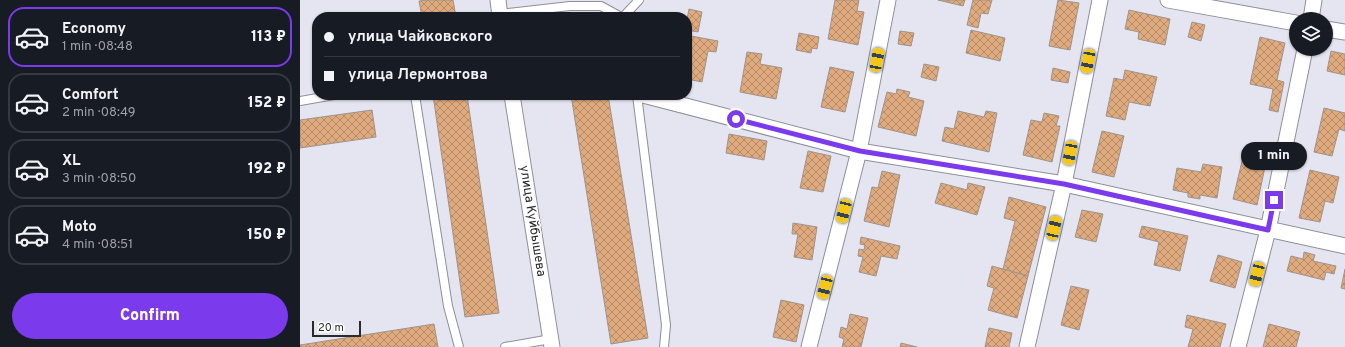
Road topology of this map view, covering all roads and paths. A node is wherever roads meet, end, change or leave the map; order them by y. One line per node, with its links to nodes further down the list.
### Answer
1 (638, 0): 8 (lane)
2 (888, 0): 20 (street)
3 (1100, 0): 21 (street)
4 (1168, 0): 10 (street)
5 (1314, 0): 9 (street)
6 (499, 10): 7 (lane)
7 (612, 12)
8 (627, 12)
9 (1312, 12)
10 (1289, 22)
11 (1333, 29): 12 (street)
12 (1345, 32)
13 (1304, 56): 22 (street)
14 (312, 99): 19 (lane)
15 (416, 100): 25 (lane)
16 (513, 100): 24 (street, улица Куйбышева)
17 (638, 100): 27 (lane)
18 (662, 100): 20 (street)
19 (300, 101)
20 (860, 151): 21 (street); 28 (street)
21 (1064, 184): 22 (street); 29 (street)
22 (1268, 230): 23 (street); 30 (street)
23 (1345, 246)
24 (551, 343): 26 (lane)
25 (458, 347)
26 (505, 347)
27 (664, 347)
28 (809, 347)
29 (1027, 347)
30 (1238, 347)

